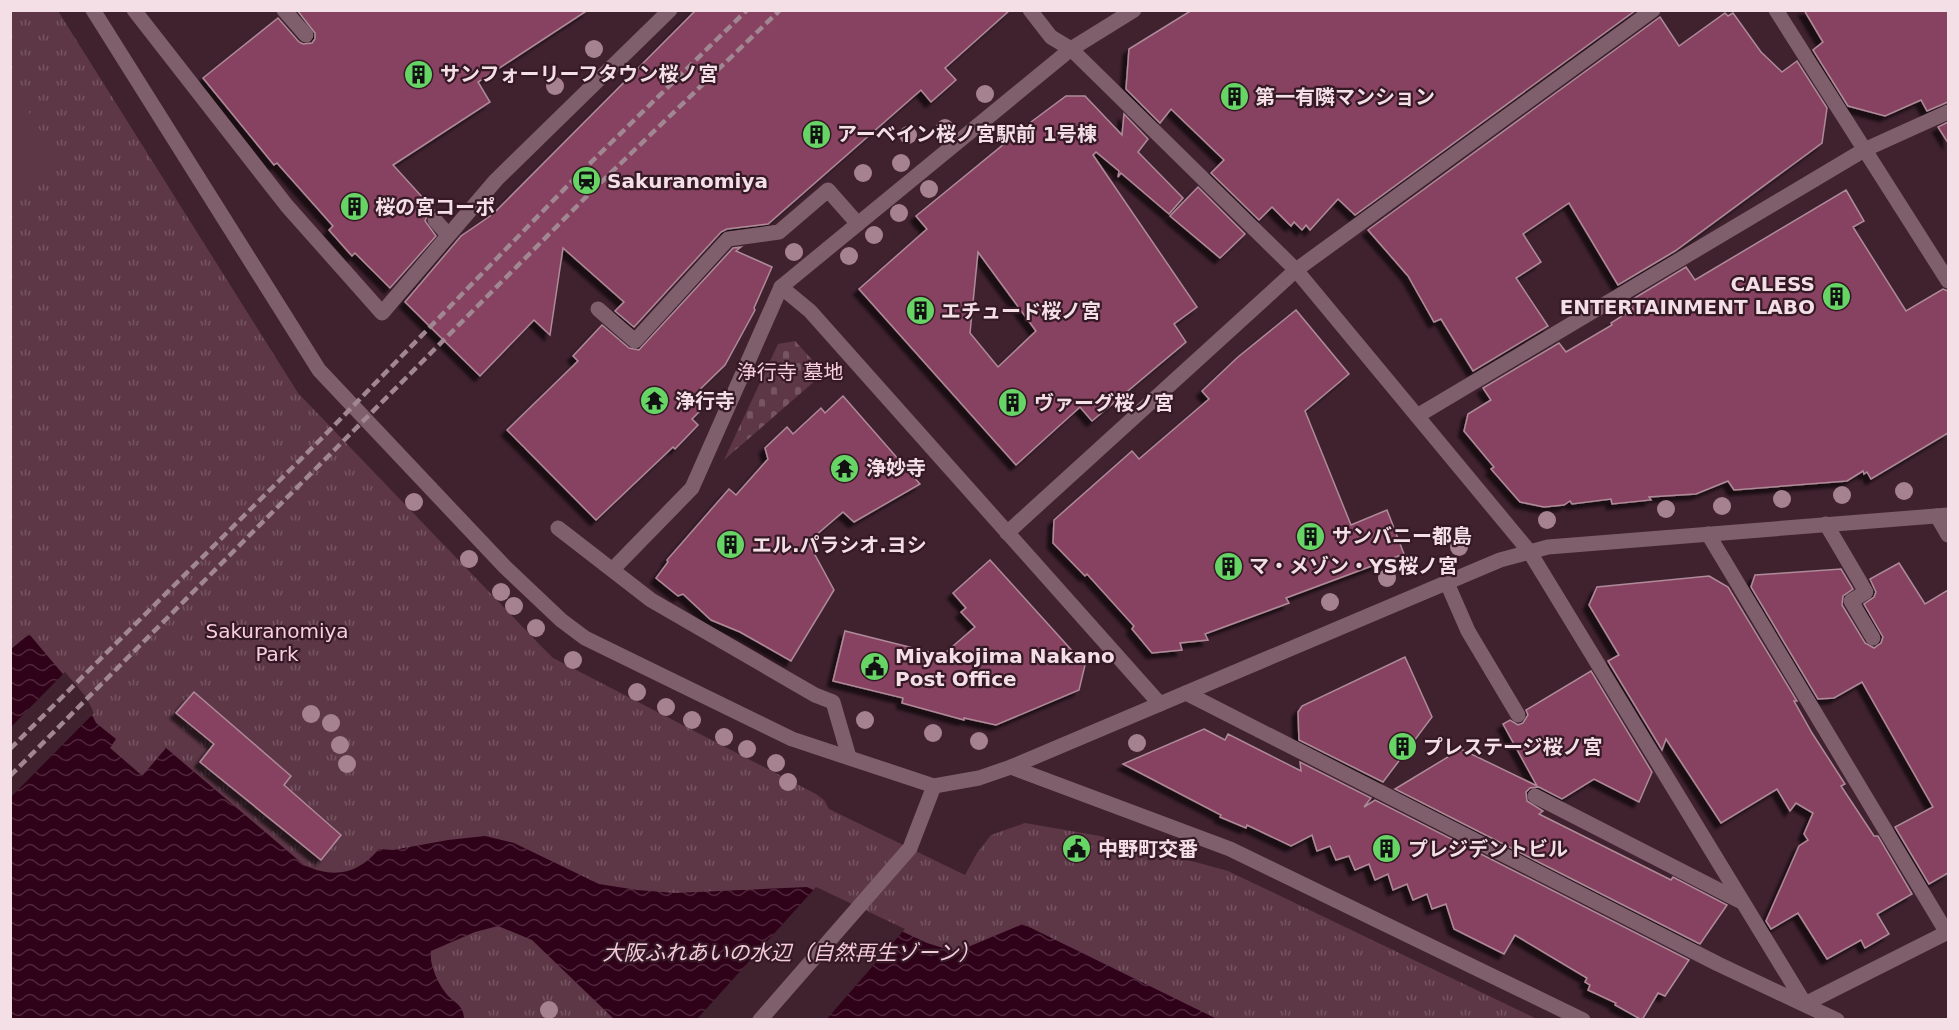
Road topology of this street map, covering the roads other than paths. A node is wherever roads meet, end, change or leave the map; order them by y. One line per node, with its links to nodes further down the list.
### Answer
1 (93, 10): 34 (street)
2 (134, 10): 15 (street)
3 (284, 10): 9 (street)
4 (670, 10): 15 (street)
5 (1134, 10): 10 (street)
6 (1653, 10): 16 (street)
7 (1776, 10): 12 (street)
8 (1036, 12): 10 (street)
9 (306, 35)
10 (1071, 49): 14 (street); 16 (street)
11 (1948, 112): 12 (street)
12 (1864, 150): 17 (street); 20 (street)
13 (435, 220): 15 (street)
14 (858, 224): 18 (street); 19 (street)
15 (448, 235)
16 (1296, 270): 20 (street); 24 (street)
17 (1948, 281)
18 (781, 287): 24 (street); 28 (street)
19 (598, 309)
20 (1417, 416): 27 (street)
21 (1943, 515): 22 (street); 26 (street)
22 (1826, 524): 25 (street); 30 (street)
23 (558, 528): 28 (street)
24 (1007, 533): 32 (street)
25 (1708, 534): 27 (street); 39 (street)
26 (1948, 535)
27 (1529, 551): 29 (street); 38 (street)
28 (613, 569): 34 (street)
29 (1447, 583): 31 (street); 33 (street)
30 (1873, 638)
31 (1186, 693): 32 (street); 40 (street)
32 (1160, 704): 35 (street)
33 (1518, 715)
34 (849, 758): 36 (street)
35 (1011, 767): 36 (street); 42 (street)
36 (934, 786): 41 (street)
37 (1535, 796): 38 (street)
38 (1742, 902): 40 (street)
39 (1948, 932): 40 (street)
40 (1805, 1005): 43 (street)
41 (760, 1020)
42 (1583, 1020)
43 (1837, 1020)

